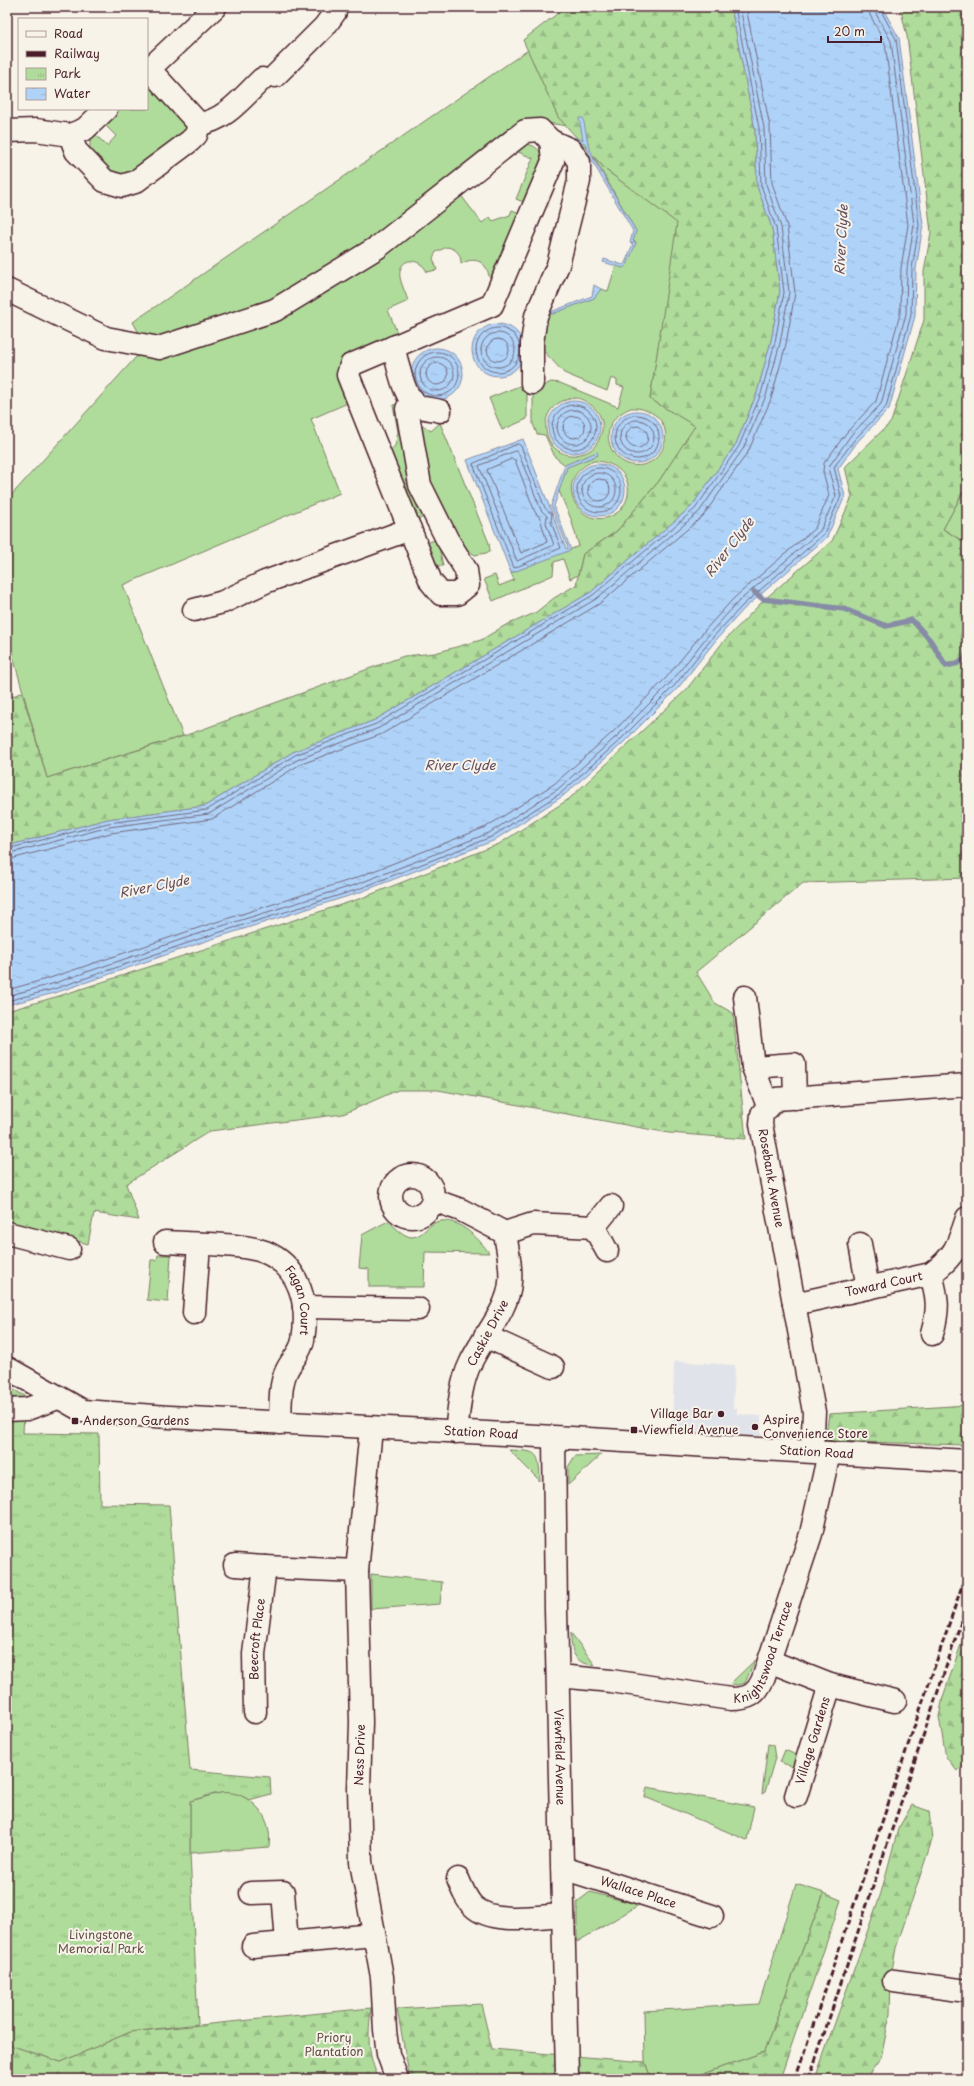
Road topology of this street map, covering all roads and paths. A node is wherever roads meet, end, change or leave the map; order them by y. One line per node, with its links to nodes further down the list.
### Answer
1 (215, 7): 3 (street)
2 (336, 9): 5 (street)
3 (148, 70): 5 (street)
4 (105, 110): 7 (street)
5 (199, 124): 7 (street)
6 (7, 131): 7 (street)
7 (70, 135)
8 (551, 141): 9 (street); 10 (street); 11 (street)
9 (7, 290)
10 (393, 347): 12 (street); 14 (street)
11 (532, 383)
12 (412, 399): 13 (street); 14 (street)
13 (440, 411)
14 (410, 529): 15 (street)
15 (194, 610)
16 (745, 997): 17 (street)
17 (753, 1067): 19 (street); 20 (street)
18 (967, 1085): 19 (street)
19 (795, 1098): 20 (street)
20 (768, 1106): 34 (street, Rosebank Avenue)
21 (433, 1200): 26 (street)
22 (611, 1206): 24 (street)
23 (967, 1218): 32 (street, Toward Court)
24 (594, 1227): 26 (street); 31 (street)
25 (7, 1233): 30 (street)
26 (505, 1233): 39 (street, Caskie Drive)
27 (165, 1242): 28 (street, Fagan Court)
28 (199, 1244): 35 (street, Fagan Court); 37 (street)
29 (860, 1244): 33 (street)
30 (69, 1249)
31 (607, 1251)
32 (931, 1274): 33 (street, Toward Court); 38 (street)
33 (868, 1288): 34 (street, Toward Court)
34 (794, 1304): 48 (street, Rosebank Avenue)
35 (304, 1307): 36 (street); 44 (street, Fagan Court)
36 (418, 1309)
37 (194, 1313)
38 (932, 1334)
39 (486, 1336): 40 (street); 46 (street, Caskie Drive)
40 (553, 1367)
41 (7, 1368): 42 (street, Station Road)
42 (58, 1398): 43 (street); 44 (street, Station Road)
43 (7, 1410)
44 (280, 1423): 45 (street, Station Road)
45 (371, 1429): 46 (street, Station Road); 52 (street, Ness Drive)
46 (456, 1432): 47 (street, Station Road)
47 (554, 1438): 48 (street, Station Road); 54 (street, Viewfield Avenue)
48 (821, 1452): 49 (street, Station Road); 53 (street, Knightswood Terrace)
49 (967, 1461)
50 (235, 1565): 51 (street)
51 (265, 1567): 52 (street); 57 (street, Beecroft Place)
52 (357, 1571): 64 (street, Ness Drive)
53 (769, 1661): 54 (street, Knightswood Terrace); 55 (street, Village Gardens)
54 (558, 1676): 59 (street, Viewfield Avenue)
55 (830, 1684): 56 (street, Village Gardens); 58 (street, Village Gardens)
56 (895, 1701)
57 (255, 1712)
58 (796, 1796)
59 (563, 1868): 62 (street, Viewfield Avenue); 63 (street, Wallace Place)
60 (458, 1879): 62 (street)
61 (252, 1893): 65 (street)
62 (564, 1915): 69 (street, Viewfield Avenue)
63 (712, 1916)
64 (374, 1935): 65 (street); 70 (street, Ness Drive)
65 (287, 1943): 66 (street)
66 (253, 1946)
67 (894, 1981): 68 (street)
68 (967, 1991)
69 (567, 2075)
70 (397, 2079)

